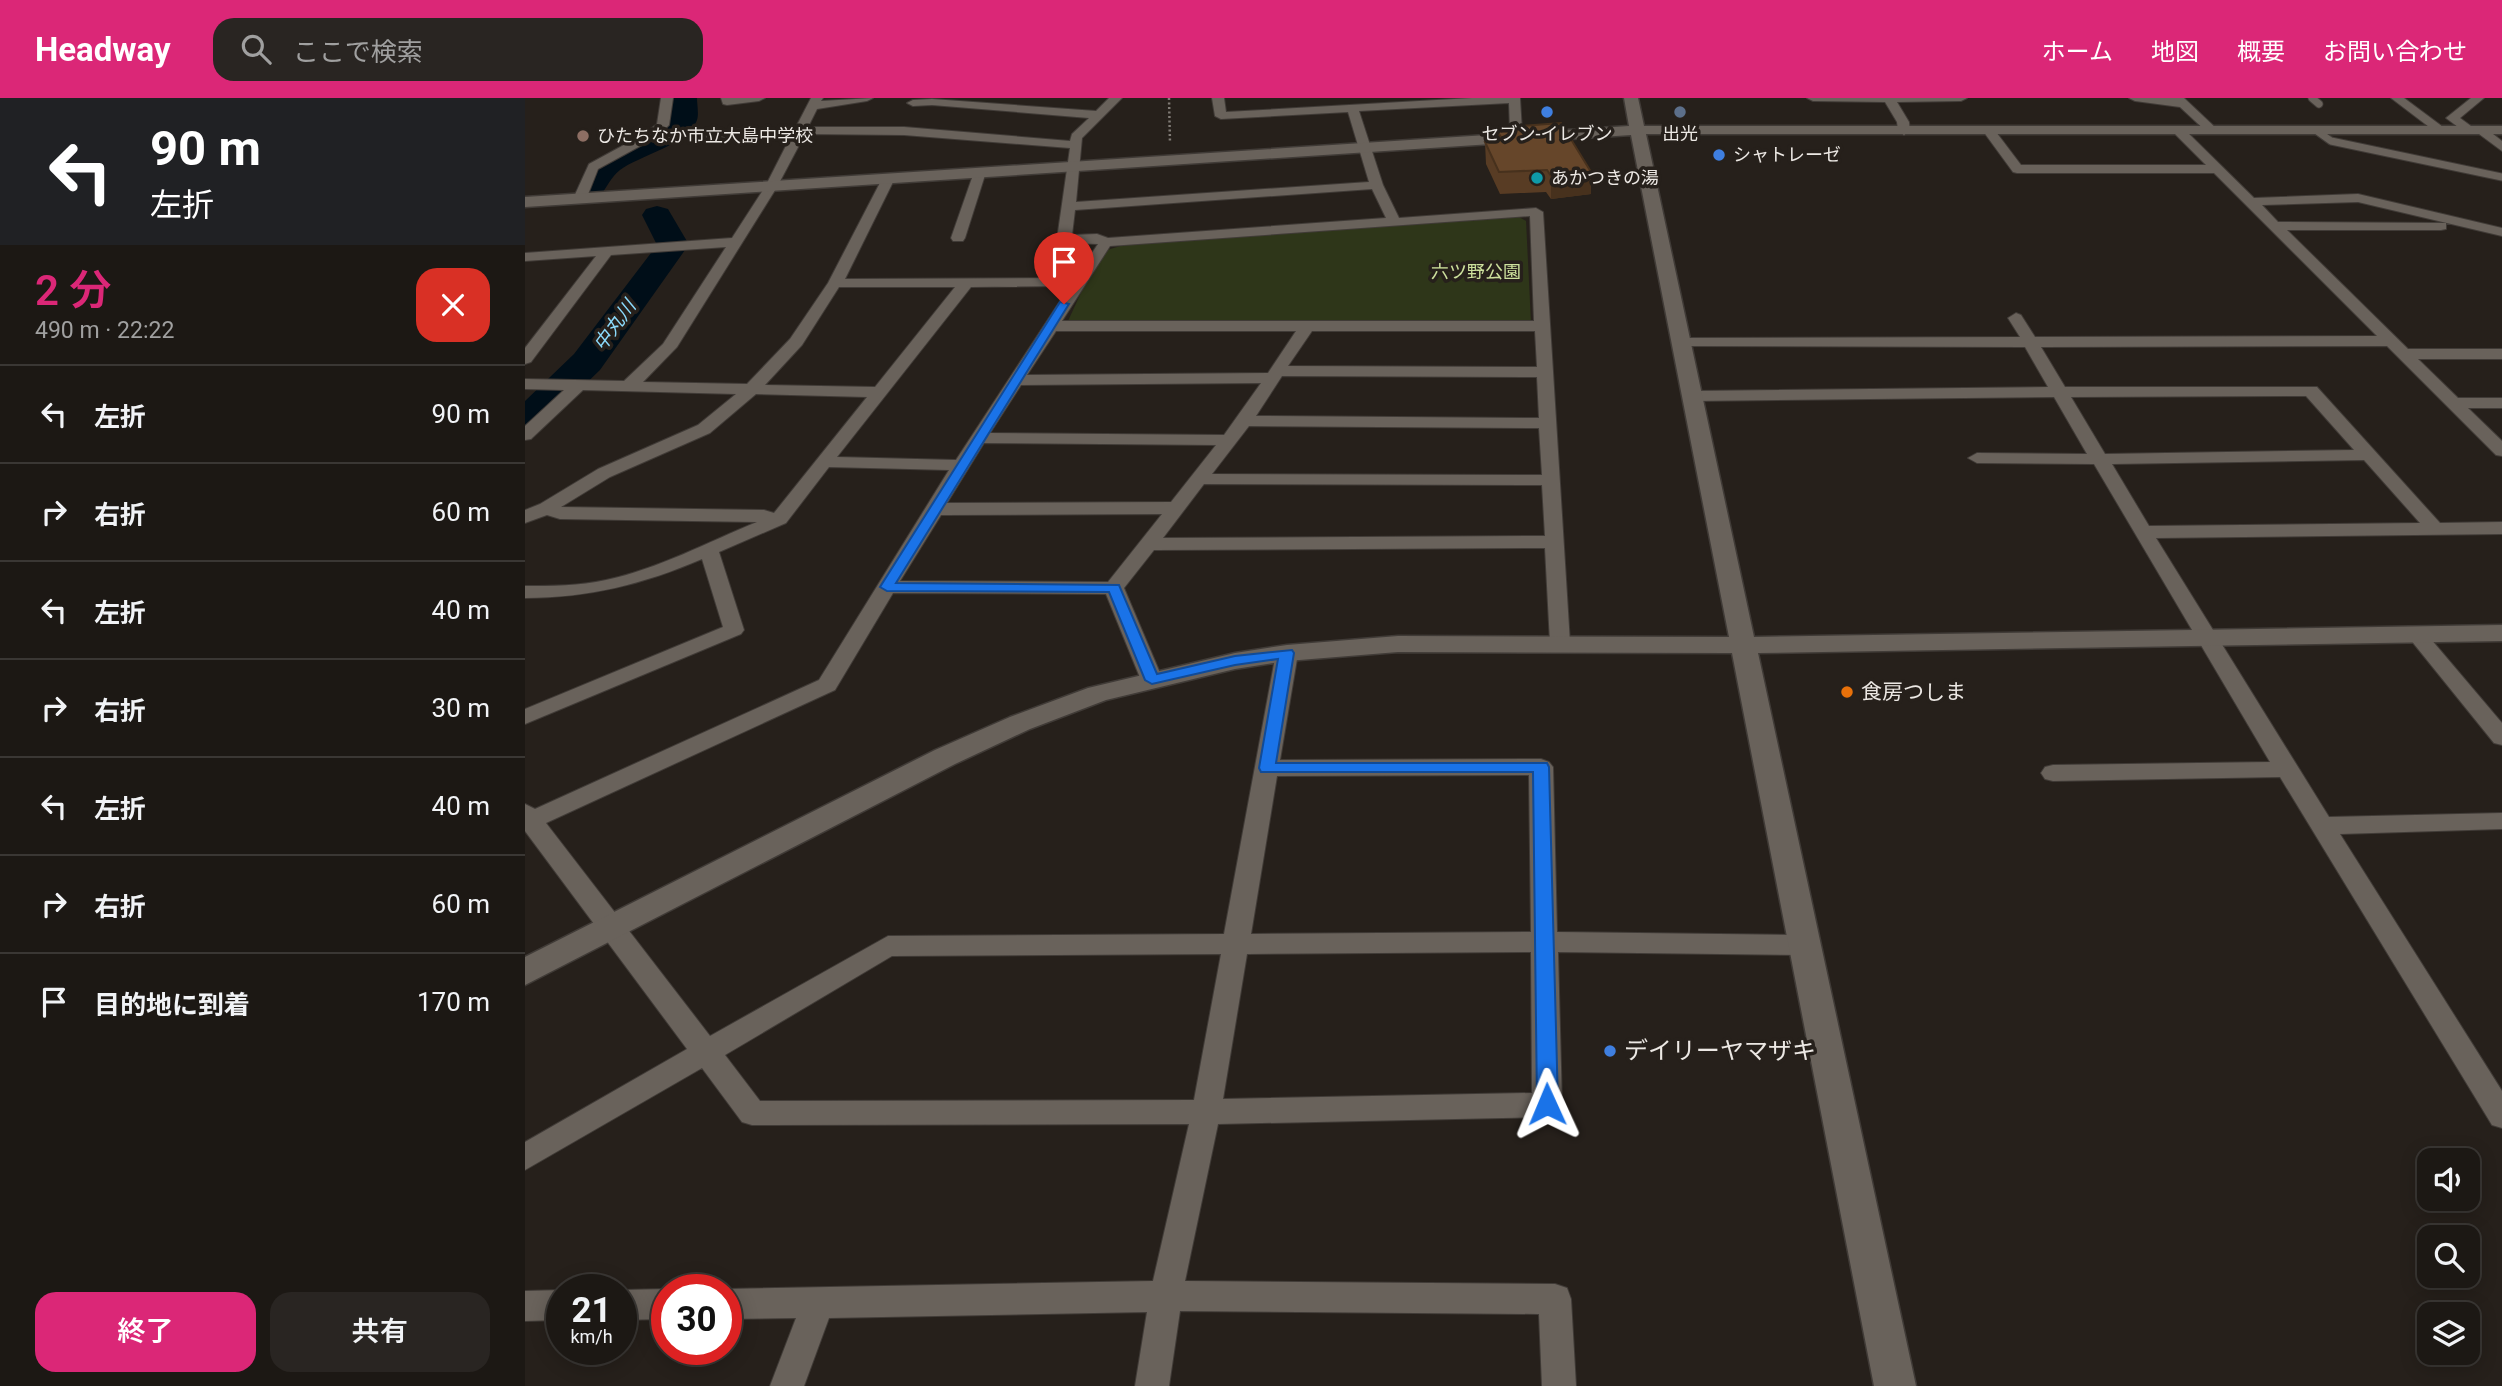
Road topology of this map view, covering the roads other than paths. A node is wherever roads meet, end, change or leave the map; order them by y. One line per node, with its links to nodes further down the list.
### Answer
1 (667, 98): 33 (street)
2 (727, 98): 3 (street)
3 (759, 98)
4 (867, 98): 17 (street)
5 (1116, 98): 21 (street)
6 (1218, 98): 19 (street)
7 (1514, 98): 19 (street); 27 (street)
8 (1631, 98): 23 (street)
9 (1813, 98): 15 (street)
10 (1961, 98): 15 (street)
11 (2134, 98): 16 (street)
12 (2312, 98): 18 (lane)
13 (2396, 98): 24 (street)
14 (2478, 98): 25 (street)
15 (1889, 99): 28 (street)
16 (2181, 101): 31 (street)
17 (815, 102): 22 (street)
18 (2319, 104)
19 (1352, 108): 36 (street)
20 (910, 113): 21 (street); 22 (street); 34 (street)
21 (1098, 115): 34 (street)
22 (800, 130): 33 (street); 43 (street)
23 (1636, 130): 28 (street); 36 (street); 66 (street)
24 (2441, 130): 25 (street); 32 (street)
25 (2475, 130): 26 (street); 35 (street)
26 (2502, 130)
27 (1516, 131)
28 (1903, 131): 29 (street)
29 (1989, 131): 30 (street); 38 (street)
30 (2179, 131): 31 (street); 38 (street)
31 (2213, 131): 32 (street)
32 (2317, 131): 40 (lane)
33 (648, 137): 44 (street)
34 (1074, 145): 37 (street)
35 (2502, 147)
36 (1366, 149): 37 (street); 42 (street)
37 (1075, 169): 39 (street); 47 (street)
38 (2216, 169): 45 (street)
39 (979, 175): 41 (street); 52 (street)
40 (2502, 177)
41 (888, 180): 43 (street); 58 (street)
42 (1377, 185): 47 (street); 48 (street)
43 (771, 187): 44 (street); 53 (street)
44 (580, 199): 46 (street)
45 (2249, 201): 49 (street); 50 (street)
46 (525, 202)
47 (1069, 206): 54 (street)
48 (1394, 222): 54 (street); 63 (street)
49 (2276, 226): 50 (street); 64 (street)
50 (2479, 226): 51 (street)
51 (2502, 232)
52 (958, 238)
53 (734, 242): 55 (street); 76 (street)
54 (1106, 242): 57 (street)
55 (607, 251): 56 (street); 69 (street)
56 (525, 257)
57 (1078, 282): 59 (street); 61 (street)
58 (835, 283): 59 (street); 77 (street)
59 (966, 283): 78 (street)
60 (2016, 318): 65 (street)
61 (1050, 326): 62 (street); 72 (street)
62 (1307, 326): 63 (street); 71 (street)
63 (1543, 326): 70 (street)
64 (2392, 341): 65 (street); 67 (street)
65 (2031, 342): 66 (street); 79 (street)
66 (1682, 343): 80 (street)
67 (2406, 354): 68 (street); 81 (street)
68 (2502, 354)
69 (525, 359)
70 (1545, 372): 71 (street); 84 (street)
71 (1274, 375): 72 (street); 83 (street)
72 (1016, 380): 86 (street)
73 (525, 384): 74 (street)
74 (553, 385): 75 (street)
75 (576, 385): 76 (street); 85 (street)
76 (629, 386): 77 (street)
77 (752, 389): 78 (street); 96 (street)
78 (877, 392): 92 (street)
79 (2061, 392): 80 (street); 89 (street); 91 (street)
80 (1693, 396): 114 (street)
81 (2456, 402): 82 (street); 88 (street)
82 (2502, 402)
83 (1244, 422): 84 (street); 87 (street)
84 (1548, 423): 95 (street)
85 (525, 435)
86 (978, 438): 87 (street); 93 (street)
87 (1229, 440): 94 (street)
88 (2502, 451)
89 (2369, 455): 91 (street); 101 (street)
90 (1977, 458): 91 (street)
91 (2102, 459): 103 (street)
92 (825, 462): 93 (street); 100 (street)
93 (962, 465): 98 (street)
94 (1199, 479): 95 (street); 97 (street)
95 (1551, 480): 104 (street)
96 (547, 508): 99 (street); 100 (street)
97 (1177, 508): 98 (street); 105 (street)
98 (935, 509): 107 (street)
99 (525, 517)
100 (779, 519): 106 (street)
101 (2435, 528): 102 (street); 103 (street)
102 (2502, 528)
103 (2145, 532): 112 (street)
104 (1555, 542): 105 (street); 113 (street)
105 (1148, 544): 108 (street)
106 (709, 550): 109 (street); 117 (street)
107 (887, 587): 108 (street); 122 (street)
108 (1114, 587): 116 (street)
109 (525, 592)
110 (2502, 633): 111 (street)
111 (2417, 635): 112 (street); 118 (street)
112 (2205, 637): 114 (street); 120 (street)
113 (1560, 643): 114 (street); 115 (street)
114 (1745, 646): 128 (street)
115 (1287, 653): 116 (street); 119 (street)
116 (1152, 680): 125 (street)
117 (525, 717)
118 (2502, 738)
119 (1267, 768): 126 (street); 127 (street)
120 (2289, 769): 121 (street); 124 (street)
121 (2053, 773)
122 (527, 818): 125 (street)
123 (2502, 821): 124 (street)
124 (2323, 826): 131 (street)
125 (611, 928): 129 (street); 130 (street)
126 (1545, 942): 127 (street); 128 (street); 132 (street)
127 (1234, 943): 130 (street); 132 (street)
128 (1803, 945): 142 (street)
129 (525, 972)
130 (704, 1052): 132 (street); 133 (street)
131 (2500, 1109)
132 (1206, 1112): 134 (street)
133 (525, 1157)
134 (1166, 1296): 135 (street); 140 (street); 141 (street)
135 (818, 1303): 136 (street); 139 (street)
136 (742, 1304)
137 (546, 1305): 138 (street)
138 (525, 1306)
139 (787, 1386)
140 (1151, 1386)
141 (1559, 1386)
142 (1895, 1386)

